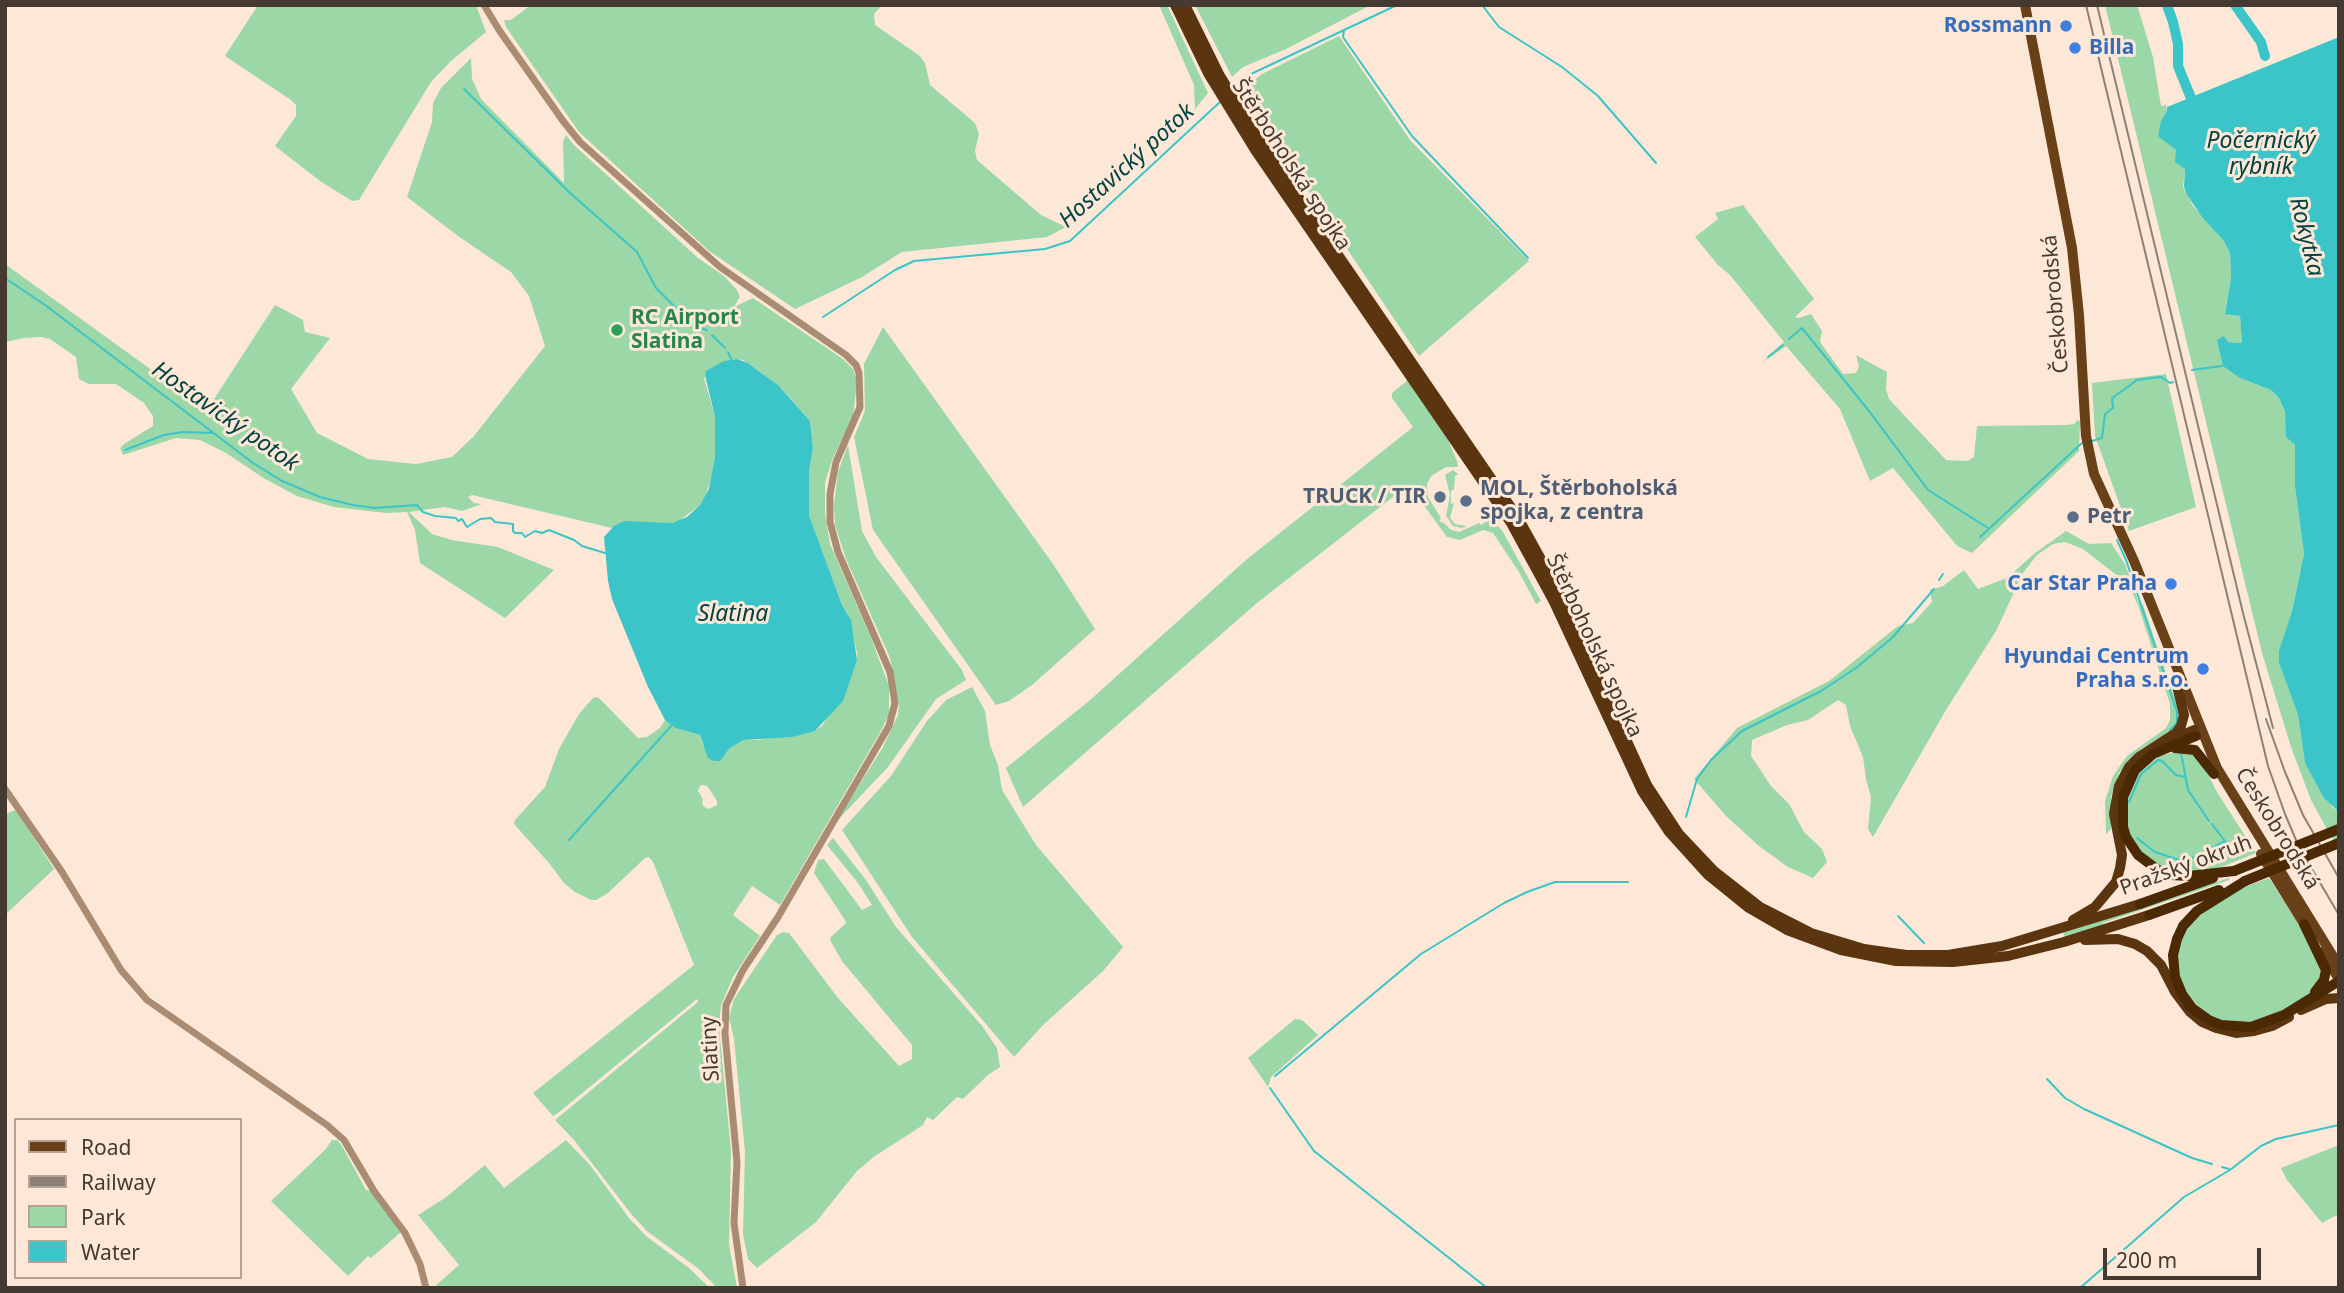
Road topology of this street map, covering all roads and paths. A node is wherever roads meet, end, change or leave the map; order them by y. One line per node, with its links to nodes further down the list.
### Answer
1 (484, 5): 29 (street, Slatiny)
2 (1175, 5): 5 (highway, Štěrboholská spojka)
3 (1185, 5): 5 (highway, Štěrboholská spojka)
4 (2025, 5): 6 (main road, Českobrodská)
5 (1222, 89): 19 (highway, Štěrboholská spojka)
6 (2146, 592): 7 (main road, Českobrodská); 8 (main road, Českobrodská)
7 (2177, 686): 8 (main road, Českobrodská); 9 (highway)
8 (2198, 732): 9 (highway); 10 (main road, Českobrodská); 22 (main road, Českobrodská)
9 (2147, 754): 10 (highway); 14 (highway); 20 (highway)
10 (2214, 774): 18 (main road, Českobrodská)
11 (5, 789): 28 (street)
12 (2339, 829): 14 (highway, Pražský okruh, bridge)
13 (2339, 843): 15 (highway, Pražský okruh, bridge)
14 (2231, 872): 16 (highway, Pražský okruh)
15 (2238, 884): 17 (highway, Pražský okruh); 27 (highway)
16 (2140, 904): 20 (highway, Pražský okruh)
17 (2149, 915): 21 (highway, Pražský okruh)
18 (2304, 924): 23 (main road, Českobrodská); 27 (highway)
19 (1803, 933): 20 (highway, Štěrboholská spojka); 21 (highway, Štěrboholská spojka)
20 (2045, 934)
21 (2064, 942): 26 (highway)
22 (2339, 966)
23 (2339, 980): 27 (highway)
24 (2339, 987): 26 (highway)
25 (2339, 998): 26 (highway)
26 (2301, 1010)
27 (2276, 1019)
28 (426, 1288)
29 (743, 1288)

